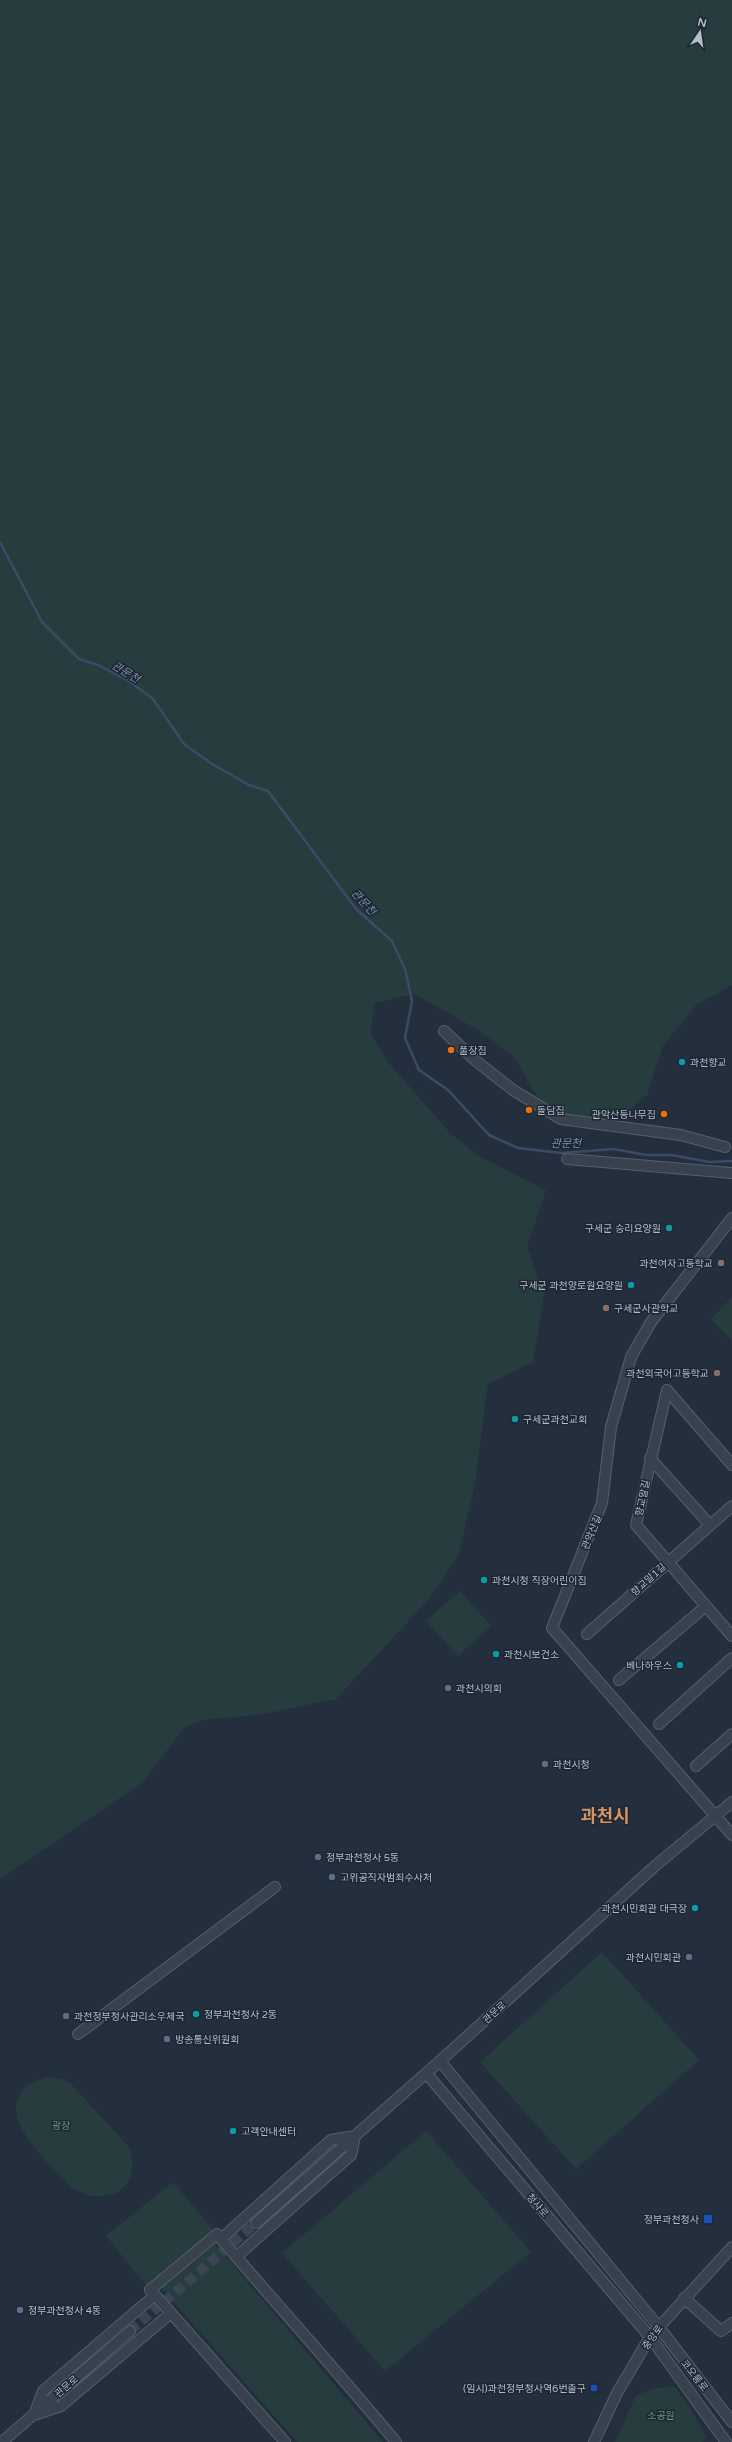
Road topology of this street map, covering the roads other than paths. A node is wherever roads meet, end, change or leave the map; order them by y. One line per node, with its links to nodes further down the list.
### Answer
1 (444, 1031): 2 (street)
2 (725, 1147)
3 (567, 1160): 4 (street)
4 (732, 1173)
5 (732, 1218): 20 (street, 관악산길)
6 (650, 1458): 7 (street, 향교말길); 9 (street); 10 (street, 향교말길)
7 (732, 1465)
8 (732, 1506): 9 (street, 향교말1길)
9 (710, 1525): 10 (street, 향교말1길)
10 (668, 1562): 11 (street, 향교말길); 12 (street, 향교말1길)
11 (706, 1606): 13 (street, 향교말길); 15 (street)
12 (587, 1634)
13 (732, 1636)
14 (732, 1658): 16 (street)
15 (619, 1680)
16 (658, 1724)
17 (732, 1734): 18 (street)
18 (696, 1766)
19 (732, 1802): 20 (street, 관문로)
20 (716, 1817): 21 (street); 24 (street, 관문로)
21 (732, 1835)
22 (274, 1887): 23 (street)
23 (78, 2034)
24 (440, 2061): 25 (street, 관문로); 35 (street, 청사로)
25 (426, 2073): 26 (street, 관문로); 37 (street, 청사로)
26 (355, 2136): 27 (street, 관문로); 28 (street); 30 (street)
27 (256, 2223)
28 (219, 2236): 30 (street); 31 (street)
29 (732, 2247): 32 (street, 중앙로)
30 (236, 2257): 42 (street)
31 (153, 2293): 33 (street); 38 (street)
32 (684, 2298): 34 (street); 35 (street, 중앙로)
33 (171, 2313): 38 (street); 41 (street)
34 (732, 2323)
35 (658, 2326): 37 (street, 중앙로); 39 (street, 코오롱로)
36 (130, 2331): 38 (street, 관문로)
37 (650, 2337): 43 (street, 중앙로); 44 (street, 청사로)
38 (34, 2415): 40 (street, 관문로)
39 (732, 2422)
40 (2, 2442)
41 (285, 2442)
42 (396, 2442)
43 (594, 2442)
44 (726, 2442)

